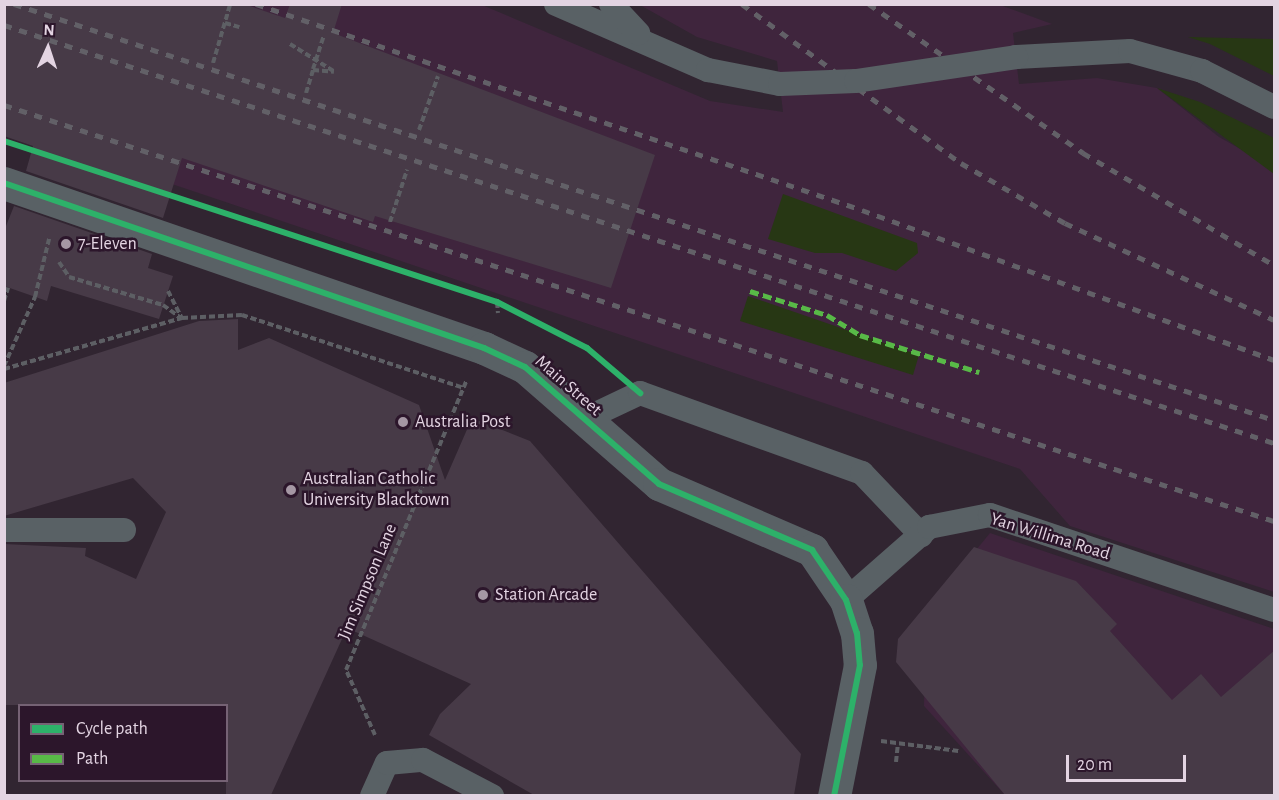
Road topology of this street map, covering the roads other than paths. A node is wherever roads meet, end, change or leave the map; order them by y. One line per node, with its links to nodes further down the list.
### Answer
1 (556, 4): 3 (lane)
2 (611, 4): 3 (lane)
3 (644, 39): 4 (lane, bridge)
4 (1275, 107)
5 (4, 183): 6 (street, Main Street)
6 (585, 419): 9 (lane); 10 (street, Main Street)
7 (4, 530): 8 (lane)
8 (124, 530)
9 (921, 535): 10 (lane, Yan Willima Road); 11 (lane, Yan Willima Road)
10 (846, 600): 14 (street, Main Street)
11 (1275, 610)
12 (372, 795): 13 (lane)
13 (492, 795)
14 (834, 795)

